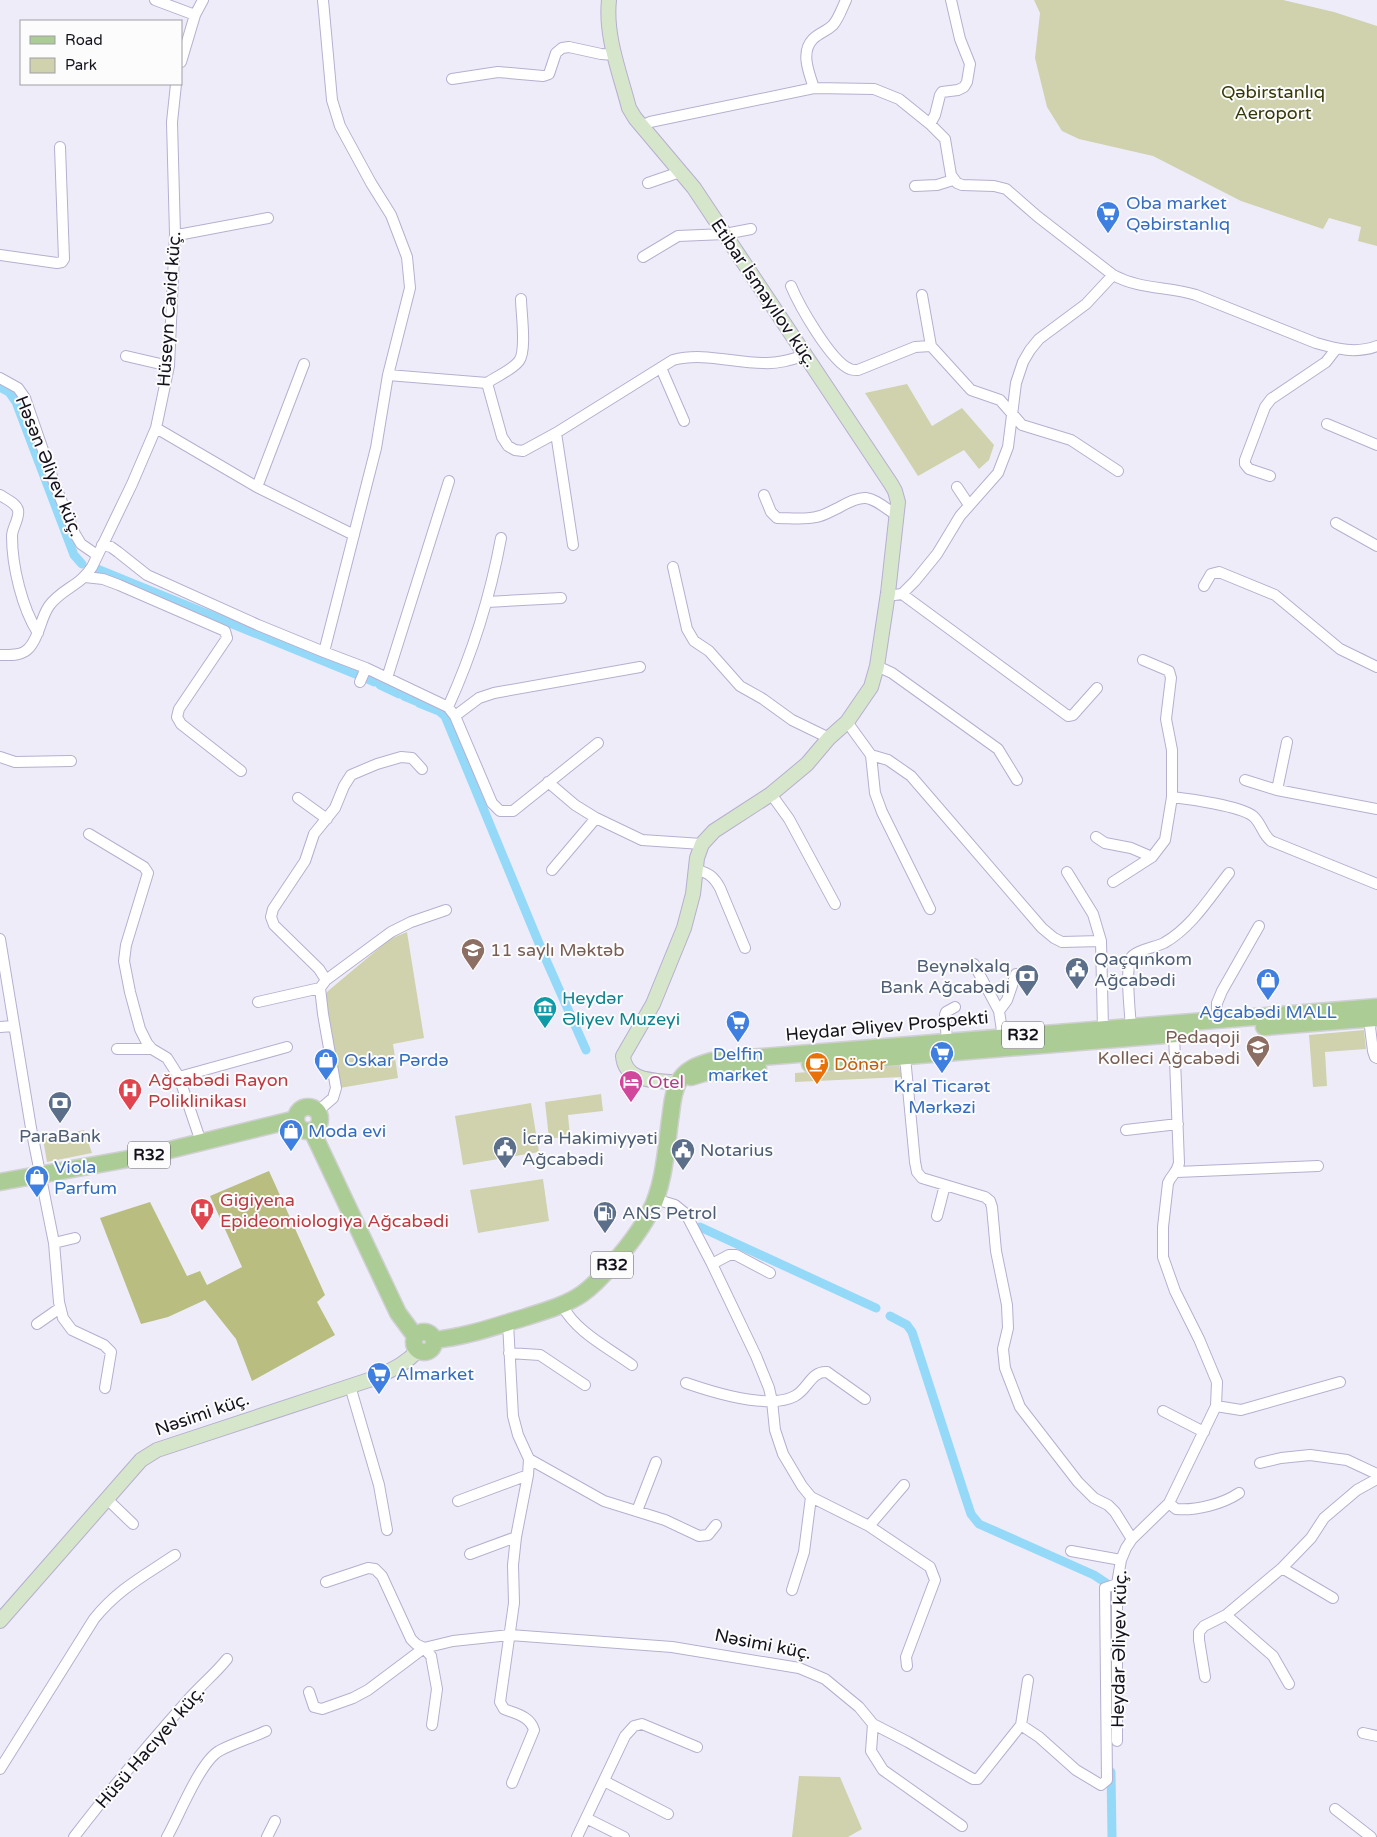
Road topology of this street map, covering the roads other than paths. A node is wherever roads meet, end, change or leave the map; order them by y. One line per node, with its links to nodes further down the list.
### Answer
1 (154, 0): 7 (street)
2 (203, 0): 7 (street)
3 (323, 0): 38 (street)
4 (609, 0): 8 (street, Etibar İsmayılov küç.)
5 (846, 0): 12 (street)
6 (951, 0): 13 (street)
7 (195, 15): 9 (street)
8 (615, 54): 10 (street); 14 (street, Etibar İsmayılov küç.)
9 (182, 59)
10 (452, 79)
11 (176, 85): 22 (street, Hüseyn Cavid küç.)
12 (814, 88): 13 (street); 14 (street)
13 (930, 124): 17 (street)
14 (641, 126): 16 (street, Etibar İsmayılov küç.)
15 (60, 147): 24 (street)
16 (680, 172): 18 (street); 23 (street, Etibar İsmayılov küç.)
17 (953, 180): 19 (street); 26 (street)
18 (648, 183)
19 (915, 186)
20 (268, 218): 22 (street)
21 (752, 229): 23 (street)
22 (175, 234): 36 (street, Hüseyn Cavid küç.)
23 (725, 234): 25 (street); 33 (street, Etibar İsmayılov küç.)
24 (0, 255)
25 (643, 257)
26 (1113, 275): 32 (street); 41 (street)
27 (791, 286): 30 (street, Etibar İsmayılov küç.)
28 (922, 294): 30 (street)
29 (521, 299): 40 (street)
30 (931, 346): 41 (street)
31 (1377, 346): 32 (street)
32 (1336, 349): 48 (street)
33 (806, 355): 37 (street); 55 (street, Etibar İsmayılov küç.)
34 (126, 356): 36 (street)
35 (304, 364): 50 (street)
36 (168, 366): 44 (street, Hüseyn Cavid küç.)
37 (661, 368): 42 (street); 45 (street)
38 (388, 375): 40 (street); 57 (street)
39 (0, 378): 62 (street, Həsən Əliyev küç.)
40 (487, 383): 45 (street)
41 (1011, 415): 47 (street); 54 (street)
42 (684, 421)
43 (1327, 424): 46 (street)
44 (156, 428): 50 (street); 59 (street, Hüseyn Cavid küç.)
45 (556, 432): 60 (street)
46 (1377, 445)
47 (1118, 471)
48 (1270, 476)
49 (449, 481): 78 (street)
50 (258, 487): 57 (street)
51 (957, 487): 54 (street)
52 (0, 495): 70 (street)
53 (764, 495): 55 (street)
54 (969, 505): 67 (street)
55 (896, 515): 66 (street, Etibar İsmayılov küç.)
56 (1336, 523): 61 (street)
57 (354, 535): 71 (street)
58 (501, 538): 69 (street)
59 (102, 545): 62 (street, Hüseyn Cavid küç.); 71 (street)
60 (572, 545)
61 (1377, 546)
62 (97, 555): 64 (street, Hüseyn Cavid küç.)
63 (673, 567): 84 (street)
64 (86, 577): 70 (street); 91 (street)
65 (1204, 586): 76 (street)
66 (888, 593): 67 (street); 74 (street, Etibar İsmayılov küç.)
67 (902, 594): 80 (street)
68 (561, 598): 69 (street)
69 (487, 602): 81 (street)
70 (38, 633): 72 (street)
71 (324, 652): 77 (street)
72 (0, 654)
73 (1143, 660): 97 (street)
74 (877, 666): 83 (street, Etibar İsmayılov küç.); 92 (street)
75 (640, 667): 82 (street)
76 (1377, 667)
77 (366, 668): 78 (street); 79 (street)
78 (388, 678): 81 (street)
79 (360, 682)
80 (1097, 688)
81 (448, 707): 82 (street)
82 (455, 716): 94 (street)
83 (847, 722): 84 (street, Etibar İsmayılov küç.); 87 (street)
84 (829, 738): 96 (street, Etibar İsmayılov küç.)
85 (1287, 742): 95 (street)
86 (598, 743): 94 (street)
87 (871, 755): 113 (street); 117 (street)
88 (0, 757): 89 (street)
89 (71, 761)
90 (422, 769): 101 (street)
91 (240, 771)
92 (1017, 780)
93 (1245, 780): 95 (street)
94 (548, 782): 100 (street)
95 (1277, 790): 99 (street)
96 (771, 794): 104 (street, Etibar İsmayılov küç.); 112 (street)
97 (1172, 797): 105 (street); 111 (street)
98 (298, 798): 101 (street)
99 (1377, 809)
100 (596, 818): 104 (street); 106 (street)
101 (327, 819): 121 (street)
102 (89, 834): 136 (street)
103 (1096, 837): 105 (street)
104 (702, 844): 107 (street)
105 (1152, 857): 110 (street)
106 (552, 870)
107 (697, 870): 118 (street); 140 (street)
108 (1067, 872): 117 (street)
109 (1229, 873): 129 (street)
110 (1113, 882)
111 (1377, 884)
112 (835, 904)
113 (930, 909)
114 (446, 910): 121 (street)
115 (1259, 926): 126 (street)
116 (0, 939): 128 (street)
117 (1101, 941): 130 (street)
118 (745, 948)
119 (974, 964): 124 (street)
120 (1016, 974): 124 (street)
121 (323, 984): 122 (street); 141 (street)
122 (258, 1002)
123 (955, 1007): 133 (street)
124 (999, 1011): 132 (street)
125 (1374, 1014): 126 (main road, Heydar Əliyev Prospekti / R32); 131 (main road, R32); 138 (street)
126 (1217, 1020): 129 (main road, Heydar Əliyev Prospekti / R32)
127 (0, 1026): 128 (street)
128 (14, 1026): 149 (street)
129 (1131, 1026): 130 (main road, Heydar Əliyev Prospekti / R32)
130 (1103, 1029): 132 (main road, Heydar Əliyev Prospekti / R32)
131 (1174, 1034): 137 (main road, R32); 143 (street, Heydar Əliyev küç.)
132 (1003, 1037): 133 (main road, Heydar Əliyev Prospekti / R32)
133 (947, 1042): 140 (main road, Heydar Əliyev Prospekti / R32)
134 (287, 1047): 139 (street)
135 (116, 1049): 136 (street)
136 (152, 1049): 139 (street)
137 (905, 1057): 140 (main road, R32); 151 (street)
138 (1377, 1058)
139 (178, 1077): 146 (street)
140 (678, 1083): 152 (main road, R32)
141 (318, 1111): 142 (main road); 145 (main road)
142 (296, 1119): 145 (main road); 146 (main road, R32)
143 (1178, 1124): 144 (street); 148 (street, Heydar Əliyev küç.)
144 (1126, 1130)
145 (312, 1131): 162 (main road)
146 (201, 1142): 149 (main road, R32)
147 (1318, 1166): 148 (street)
148 (1177, 1172): 172 (street, Heydar Əliyev küç.)
149 (41, 1174): 150 (main road, R32); 155 (street)
150 (0, 1182)
151 (945, 1185): 153 (street); 193 (street)
152 (656, 1199): 156 (street); 158 (main road, R32)
153 (937, 1216)
154 (75, 1238): 155 (street)
155 (54, 1243): 159 (street)
156 (712, 1264): 157 (street); 171 (street)
157 (770, 1273)
158 (562, 1304): 160 (main road, R32); 164 (street)
159 (60, 1308): 161 (street); 169 (street)
160 (508, 1322): 162 (main road, R32); 163 (street)
161 (37, 1324)
162 (417, 1343): 168 (street, Nəsimi küç.)
163 (509, 1353): 167 (street); 175 (street)
164 (632, 1365)
165 (1340, 1382): 172 (street)
166 (686, 1383): 171 (street)
167 (585, 1385)
168 (350, 1386): 184 (street, Nəsimi küç.); 191 (street)
169 (105, 1388)
170 (866, 1399): 171 (street)
171 (772, 1401): 183 (street)
172 (1216, 1406): 174 (street, Heydar Əliyev küç.)
173 (1163, 1411): 174 (street)
174 (1204, 1432): 186 (street, Heydar Əliyev küç.)
175 (530, 1459): 179 (street); 187 (street)
176 (656, 1462): 187 (street)
177 (1260, 1463): 178 (street)
178 (1377, 1474)
179 (528, 1475): 185 (street); 192 (street)
180 (1377, 1479): 198 (street)
181 (904, 1485): 190 (street)
182 (1239, 1494): 186 (street)
183 (811, 1497): 190 (street); 201 (street)
184 (107, 1499): 188 (street); 204 (street, Nəsimi küç.)
185 (458, 1501)
186 (1169, 1503): 193 (street, Heydar Əliyev küç.)
187 (637, 1511): 189 (street)
188 (133, 1524)
189 (716, 1525)
190 (869, 1526): 208 (street)
191 (387, 1530)
192 (516, 1537): 195 (street); 205 (street)
193 (1132, 1539): 197 (street, Heydar Əliyev küç.)
194 (1071, 1551): 197 (street)
195 (470, 1554)
196 (175, 1555): 221 (street)
197 (1121, 1560): 200 (street, Heydar Əliyev küç.)
198 (1282, 1568): 202 (street); 203 (street)
199 (326, 1582): 206 (street)
200 (1117, 1584): 215 (street); 219 (street, Heydar Əliyev küç.)
201 (792, 1590)
202 (1333, 1598)
203 (1226, 1615): 209 (street); 211 (street)
204 (0, 1621)
205 (510, 1635): 206 (street, Nəsimi küç.); 213 (street, Nəsimi küç.); 223 (street)
206 (424, 1648): 212 (street, Nəsimi küç.); 214 (street)
207 (227, 1659): 229 (street, Hüsü Hacıyev küç.)
208 (907, 1666)
209 (1205, 1677)
210 (1028, 1680): 215 (street)
211 (1289, 1684)
212 (309, 1692)
213 (873, 1724): 215 (street); 228 (street)
214 (432, 1725)
215 (1021, 1725)
216 (266, 1731): 230 (street)
217 (1363, 1733): 218 (street)
218 (1377, 1736)
219 (1117, 1741)
220 (697, 1746): 222 (street)
221 (0, 1768)
222 (604, 1781): 225 (street); 226 (street)
223 (512, 1783)
224 (1334, 1808): 234 (street)
225 (668, 1814)
226 (586, 1818): 232 (street); 233 (street)
227 (276, 1821): 231 (street)
228 (962, 1826)
229 (74, 1837)
230 (167, 1837)
231 (266, 1837)
232 (577, 1837)
233 (624, 1837)
234 (1371, 1837)

